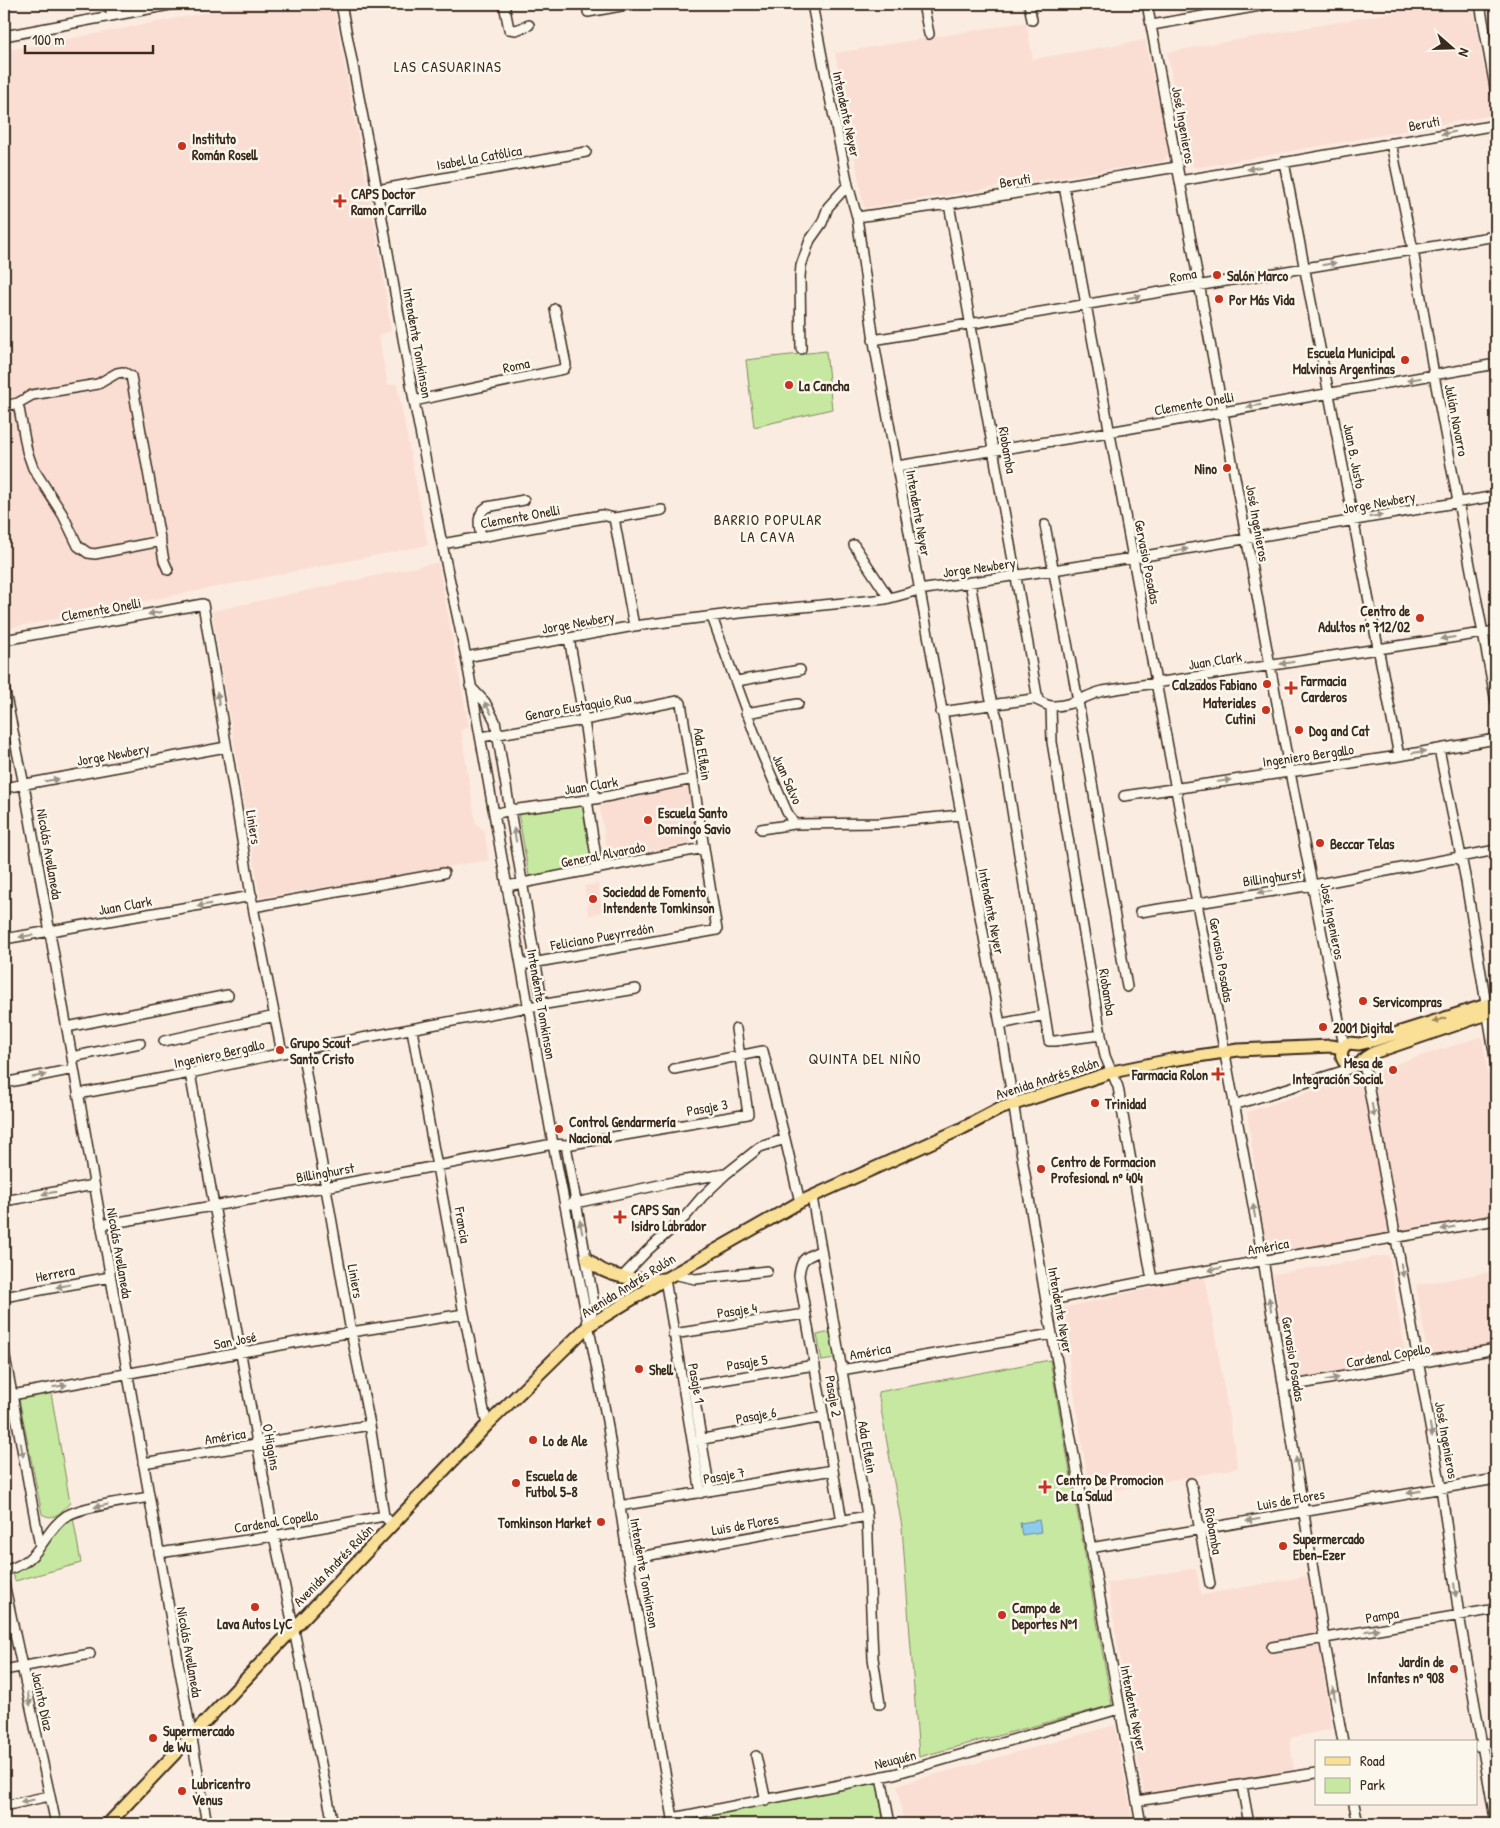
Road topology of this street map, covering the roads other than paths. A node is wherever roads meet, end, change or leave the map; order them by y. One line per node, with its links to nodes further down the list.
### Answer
1 (109, 4): 13 (street)
2 (176, 4): 13 (street)
3 (341, 4): 28 (street, Intendente Tomkinson)
4 (504, 4): 15 (street)
5 (632, 4): 12 (street)
6 (812, 4): 26 (street, Intendente Neyer)
7 (923, 4): 17 (street)
8 (1029, 4): 14 (street)
9 (1148, 4): 16 (street, José Ingenieros)
10 (1271, 4): 16 (street)
11 (1480, 4): 19 (street)
12 (588, 12)
13 (112, 15): 18 (street)
14 (1032, 20)
15 (529, 25)
16 (1152, 25): 24 (street, José Ingenieros)
17 (929, 34)
18 (4, 36)
19 (1496, 93)
20 (1496, 125): 21 (street, Beruti, one-way to 21)
21 (1391, 143): 23 (street, Beruti); 32 (street, Julián Navarro)
22 (586, 152): 28 (street, Isabel la Católica)
23 (1284, 162): 25 (street, Beruti, one-way to 25); 33 (street, Juan B. Justo)
24 (1177, 167): 25 (street, José Ingenieros); 27 (street, Beruti)
25 (1180, 181): 34 (street, José Ingenieros)
26 (848, 185): 30 (street, Intendente Neyer); 39 (street)
27 (1064, 186): 29 (street, Beruti); 35 (street, Gervasio Posadas)
28 (377, 190): 43 (street, Intendente Tomkinson)
29 (949, 204): 30 (street, Beruti); 37 (street, Riobamba)
30 (857, 218): 38 (street, Intendente Neyer)
31 (1496, 236): 32 (street, Roma)
32 (1413, 250): 33 (street, Roma, one-way to 32); 41 (street, Julián Navarro)
33 (1305, 268): 34 (street, Roma); 42 (street, Juan B. Justo)
34 (1201, 286): 35 (street, Roma, one-way to 34); 46 (street, José Ingenieros)
35 (1086, 305): 37 (street, Roma); 47 (street, Gervasio Posadas)
36 (555, 309): 43 (street, Roma)
37 (971, 324): 38 (street, Roma); 48 (street, Riobamba)
38 (873, 340): 49 (street, Intendente Neyer)
39 (801, 349)
40 (1496, 364): 41 (street, Clemente Onelli)
41 (1434, 375): 42 (street, Clemente Onelli, one-way to 42); 52 (street, Julián Navarro)
42 (1329, 394): 46 (street, Clemente Onelli, one-way to 46); 55 (street, Juan B. Justo)
43 (414, 401): 60 (street, Intendente Tomkinson)
44 (18, 403): 45 (street); 59 (street); 59 (street)
45 (4, 406)
46 (1223, 412): 47 (street, Clemente Onelli); 58 (street, José Ingenieros)
47 (1109, 432): 48 (street, Clemente Onelli); 62 (street, Gervasio Posadas)
48 (994, 450): 49 (street, Clemente Onelli); 65 (street, Riobamba)
49 (896, 466): 67 (street, Intendente Neyer)
50 (1496, 496): 52 (street, Jorge Newbery)
51 (524, 500): 57 (street)
52 (1458, 502): 55 (street, Jorge Newbery, one-way to 52); 73 (street, Julián Navarro)
53 (662, 510): 54 (street)
54 (614, 518): 57 (street, Clemente Onelli); 71 (street)
55 (1354, 520): 58 (street, Jorge Newbery); 76 (street, Juan B. Justo)
56 (1045, 525): 64 (street)
57 (482, 537): 60 (street, Clemente Onelli)
58 (1247, 539): 62 (street, Jorge Newbery, one-way to 58); 78 (street, José Ingenieros)
59 (161, 541): 63 (street)
60 (442, 544): 77 (street, Intendente Tomkinson)
61 (854, 545): 68 (street)
62 (1133, 558): 64 (street, Jorge Newbery); 81 (street, Gervasio Posadas)
63 (168, 570)
64 (1053, 570): 65 (street, Jorge Newbery); 85 (street)
65 (1016, 576): 66 (street, Jorge Newbery); 84 (street, Riobamba)
66 (970, 582): 67 (street, Jorge Newbery); 89 (street)
67 (919, 590): 68 (street, Jorge Newbery); 91 (street, Intendente Neyer)
68 (888, 598): 70 (street, Jorge Newbery)
69 (203, 604): 75 (street, Clemente Onelli, one-way to 75); 97 (street, Liniers, one-way to 69)
70 (712, 617): 71 (street, Jorge Newbery); 80 (street, Juan Salvo)
71 (634, 626): 74 (street, Jorge Newbery)
72 (1496, 630): 73 (street, Juan Clark)
73 (1483, 633): 76 (street, Juan Clark, one-way to 76); 87 (street, Julián Navarro)
74 (569, 638): 77 (street, Jorge Newbery); 93 (street)
75 (4, 640)
76 (1378, 648): 78 (street, Juan Clark, one-way to 78); 99 (street, Juan B. Justo)
77 (466, 657): 82 (street, Intendente Tomkinson)
78 (1270, 666): 81 (street, Juan Clark); 100 (street, José Ingenieros)
79 (800, 670): 80 (street)
80 (737, 681): 92 (street, Juan Salvo)
81 (1156, 683): 85 (street, Juan Clark); 104 (street, Gervasio Posadas)
82 (470, 686): 94 (street, Intendente Tomkinson, one-way to 82); 95 (street, Intendente Tomkinson)
83 (4, 687): 102 (street, Nicolás Avellaneda)
84 (1038, 700): 89 (street); 90 (street)
85 (1078, 701): 90 (street, Juan Clark); 129 (street)
86 (680, 702): 93 (street, Genaro Eustaquio Rua); 101 (street, Ada Elflein)
87 (1496, 702)
88 (798, 704): 92 (street)
89 (993, 705): 91 (street); 135 (street)
90 (1051, 706): 141 (street, Riobamba)
91 (941, 712): 109 (street, Intendente Neyer)
92 (746, 713): 110 (street, Juan Salvo)
93 (584, 720): 94 (street, Genaro Eustaquio Rua); 106 (street)
94 (497, 734): 95 (street, Genaro Eustaquio Rua); 107 (street, Intendente Tomkinson)
95 (481, 737): 108 (street, Intendente Tomkinson)
96 (1496, 739): 98 (street, Ingeniero Bergallo)
97 (226, 747): 102 (street, Jorge Newbery, one-way to 97); 120 (street, Liniers)
98 (1439, 749): 99 (street, Ingeniero Bergallo, one-way to 98); 114 (street)
99 (1399, 756): 100 (street, Ingeniero Bergallo)
100 (1290, 772): 104 (street, Ingeniero Bergallo, one-way to 100); 118 (street, José Ingenieros)
101 (693, 779): 106 (street, Juan Clark); 112 (street, Ada Elflein)
102 (24, 785): 103 (street, Jorge Newbery); 125 (street, Nicolás Avellaneda)
103 (4, 788)
104 (1176, 788): 105 (street, Ingeniero Bergallo); 121 (street, Gervasio Posadas)
105 (1124, 796)
106 (591, 800): 107 (street, Juan Clark); 115 (street)
107 (511, 810): 108 (street, Juan Clark); 117 (street, Intendente Tomkinson, one-way to 107)
108 (494, 814): 119 (street, Intendente Tomkinson)
109 (960, 815): 110 (street, Juan Salvo); 137 (street, Intendente Neyer)
110 (794, 824): 111 (street)
111 (761, 829)
112 (704, 848): 115 (street, General Alvarado); 124 (street, Ada Elflein)
113 (1496, 850): 114 (street, Billinghurst)
114 (1461, 856): 118 (street, Billinghurst); 134 (street)
115 (598, 869): 117 (street, General Alvarado)
116 (444, 873): 122 (street)
117 (523, 883): 119 (street, General Alvarado); 127 (street, Intendente Tomkinson)
118 (1313, 885): 121 (street, Billinghurst, one-way to 121); 145 (street, José Ingenieros)
119 (507, 886): 128 (street, Intendente Tomkinson)
120 (252, 896): 122 (street, Liniers); 125 (street, Juan Clark, one-way to 125)
121 (1197, 902): 123 (street, Billinghurst); 147 (street, Gervasio Posadas)
122 (253, 907): 136 (street, Liniers)
123 (1140, 912)
124 (717, 930): 127 (street, Feliciano Pueyrredón)
125 (50, 932): 126 (street, Juan Clark, one-way to 126); 138 (street, Nicolás Avellaneda)
126 (4, 939)
127 (535, 962): 128 (street, Feliciano Pueyrredón); 132 (street, Intendente Tomkinson)
128 (520, 965): 133 (street, Intendente Tomkinson)
129 (1127, 987)
130 (636, 989): 132 (street, Ingeniero Bergallo)
131 (228, 996): 138 (street)
132 (543, 1006): 133 (street, Ingeniero Bergallo)
133 (528, 1007): 140 (street, Ingeniero Bergallo); 162 (street, Intendente Tomkinson)
134 (1491, 1008): 144 (main road, one-way to 144); 151 (main road); 152 (street)
135 (1045, 1015): 137 (street); 141 (street)
136 (275, 1016): 142 (street); 148 (street, Liniers)
137 (1000, 1024): 159 (street, Intendente Neyer)
138 (66, 1028): 149 (street, Nicolás Avellaneda)
139 (736, 1029): 150 (street)
140 (412, 1030): 146 (street, Ingeniero Bergallo); 164 (street, Francia)
141 (1101, 1035): 155 (street, Riobamba)
142 (164, 1041)
143 (140, 1043): 149 (street)
144 (1359, 1044): 145 (main road); 151 (main road)
145 (1343, 1049): 147 (main road, Avenida Andrés Rolón); 151 (main road, Avenida Andrés Rolón)
146 (302, 1050): 148 (street, Ingeniero Bergallo); 167 (street, Liniers)
147 (1225, 1052): 155 (main road, Avenida Andrés Rolón); 160 (street, Gervasio Posadas)
148 (282, 1053): 156 (street, Ingeniero Bergallo)
149 (72, 1057): 153 (street, Nicolás Avellaneda)
150 (738, 1057): 154 (street); 161 (street); 163 (street, Pasaje 3)
151 (1360, 1062): 160 (street); 176 (street, José Ingenieros, one-way to 176)
152 (1496, 1064)
153 (74, 1069): 157 (street, one-way to 153); 158 (street, Nicolás Avellaneda)
154 (674, 1069)
155 (1112, 1072): 159 (main road, Avenida Andrés Rolón); 184 (street, Riobamba)
156 (190, 1073): 158 (street, Ingeniero Bergallo); 173 (street, O'Higgins)
157 (4, 1083)
158 (78, 1094): 166 (street, Nicolás Avellaneda)
159 (1013, 1104): 168 (main road, Avenida Andrés Rolón); 186 (street, Intendente Neyer)
160 (1234, 1105): 179 (street, Gervasio Posadas, one-way to 160)
161 (785, 1139): 165 (street); 170 (street)
162 (553, 1144): 163 (street, Pasaje 3); 164 (street, Billinghurst); 172 (street, Intendente Tomkinson)
163 (566, 1145): 171 (street, Intendente Tomkinson)
164 (438, 1164): 167 (street, Billinghurst); 187 (street, Francia)
165 (726, 1174): 171 (street); 183 (street)
166 (94, 1185): 169 (street, one-way to 169); 175 (street, Nicolás Avellaneda)
167 (326, 1186): 173 (street, Billinghurst); 190 (street, Liniers)
168 (812, 1197): 170 (main road, Avenida Andrés Rolón); 177 (street, Ada Elflein)
169 (4, 1202)
170 (800, 1202): 181 (main road, Avenida Andrés Rolón)
171 (576, 1204): 172 (street); 178 (street, Intendente Tomkinson, one-way to 171)
172 (565, 1205): 189 (street, Intendente Tomkinson)
173 (214, 1206): 175 (street, Billinghurst); 195 (street, O'Higgins)
174 (1496, 1220): 176 (street, América, one-way to 176)
175 (101, 1225): 182 (street, Nicolás Avellaneda)
176 (1396, 1238): 179 (street, América); 196 (street, José Ingenieros, one-way to 196)
177 (820, 1251): 188 (street, Pasaje 2); 198 (street, Ada Elflein)
178 (587, 1259): 183 (main road); 189 (street, Intendente Tomkinson)
179 (1263, 1261): 184 (street, América, one-way to 184); 201 (street, Gervasio Posadas, one-way to 179)
180 (767, 1271): 181 (street)
181 (669, 1276): 183 (main road); 189 (main road, Avenida Andrés Rolón); 191 (street, Pasaje 1)
182 (110, 1277): 185 (street, Herrera, one-way to 185); 199 (street, Nicolás Avellaneda)
183 (622, 1277)
184 (1152, 1280): 186 (street, América)
185 (4, 1297)
186 (1046, 1301): 192 (street, Intendente Neyer)
187 (464, 1314): 190 (street, San José); 205 (street, Francia)
188 (805, 1314): 191 (street, Pasaje 4); 197 (street, Pasaje 2)
189 (588, 1326): 205 (main road, Avenida Andrés Rolón); 215 (street, Intendente Tomkinson)
190 (352, 1332): 195 (street, San José); 204 (street, Liniers)
191 (673, 1334): 200 (street, Pasaje 1)
192 (1052, 1334): 198 (street, América); 224 (street, Intendente Neyer)
193 (1496, 1349): 196 (street, Cardenal Copello)
194 (4, 1351): 202 (street)
195 (241, 1353): 199 (street, San José); 207 (street, O'Higgins)
196 (1419, 1363): 201 (street, Cardenal Copello, one-way to 196); 212 (street, José Ingenieros, one-way to 212)
197 (815, 1365): 200 (street, Pasaje 5); 203 (street, Pasaje 2)
198 (841, 1370): 218 (street, Ada Elflein)
199 (127, 1374): 202 (street, San José, one-way to 199); 208 (street, Nicolás Avellaneda)
200 (688, 1385): 206 (street, Pasaje 1)
201 (1284, 1387): 216 (street, Gervasio Posadas, one-way to 201)
202 (12, 1395): 223 (street, one-way to 223)
203 (824, 1417): 206 (street, Pasaje 6); 209 (street, Pasaje 2)
204 (370, 1425): 207 (street, América); 217 (street, Liniers)
205 (487, 1425): 220 (main road, Avenida Andrés Rolón)
206 (697, 1440): 213 (street, Pasaje 1)
207 (257, 1444): 208 (street, América); 222 (street, O'Higgins)
208 (143, 1463): 214 (street, Nicolás Avellaneda)
209 (833, 1470): 213 (street, Pasaje 7); 219 (street, Pasaje 2)
210 (1496, 1479): 212 (street, Luis de Flores)
211 (1191, 1483): 221 (street, Riobamba)
212 (1441, 1487): 216 (street, Luis de Flores, one-way to 216); 231 (street, José Ingenieros, one-way to 231)
213 (706, 1492): 215 (street, Pasaje 7)
214 (149, 1497): 223 (street, one-way to 223); 225 (street, Nicolás Avellaneda)
215 (619, 1506): 226 (street, Intendente Tomkinson)
216 (1305, 1511): 221 (street, Luis de Flores, one-way to 221); 233 (street, Gervasio Posadas)
217 (384, 1516): 220 (street); 222 (street, Cardenal Copello)
218 (867, 1516): 219 (street, Luis de Flores); 238 (street, Ada Elflein)
219 (842, 1521): 226 (street, Luis de Flores)
220 (392, 1525): 232 (main road, Avenida Andrés Rolón)
221 (1200, 1529): 224 (street, Luis de Flores); 229 (street, Riobamba)
222 (274, 1536): 225 (street, Cardenal Copello); 232 (street, O'Higgins)
223 (40, 1546): 227 (street)
224 (1090, 1548): 239 (street, Intendente Neyer)
225 (159, 1553): 240 (street, Nicolás Avellaneda)
226 (628, 1559): 253 (street, Intendente Tomkinson)
227 (4, 1571)
228 (4, 1583): 236 (street, Jacinto Díaz)
229 (1210, 1584)
230 (1496, 1609): 231 (street, Pampa)
231 (1459, 1615): 233 (street, Pampa, one-way to 231); 243 (street, José Ingenieros)
232 (293, 1630): 240 (main road, Avenida Andrés Rolón); 257 (street, O'Higgins)
233 (1324, 1638): 234 (street, Pampa); 241 (street, Gervasio Posadas, one-way to 233)
234 (1272, 1647)
235 (90, 1654): 236 (street)
236 (21, 1666): 237 (street); 248 (street, Jacinto Díaz, one-way to 248)
237 (4, 1670)
238 (880, 1704)
239 (1119, 1709): 246 (street, Neuquén); 250 (street, Intendente Neyer)
240 (191, 1736): 255 (main road, Avenida Andrés Rolón); 256 (street, Nicolás Avellaneda)
241 (1343, 1740)
242 (1496, 1742): 243 (street)
243 (1479, 1745): 262 (street, José Ingenieros)
244 (756, 1756): 249 (street)
245 (1315, 1773): 247 (street)
246 (881, 1777): 249 (street, Neuquén); 258 (street)
247 (1242, 1786): 250 (street); 260 (street)
248 (49, 1796): 251 (street, one-way to 251); 254 (street, Jacinto Díaz)
249 (766, 1801): 253 (street, Neuquén)
250 (1137, 1801): 259 (street, Intendente Neyer)
251 (4, 1806)
252 (1354, 1806): 261 (street)
253 (674, 1821)
254 (56, 1824)
255 (108, 1824)
256 (207, 1824)
257 (333, 1824)
258 (890, 1824)
259 (1141, 1824)
260 (1249, 1824)
261 (1358, 1824)
262 (1496, 1824)

